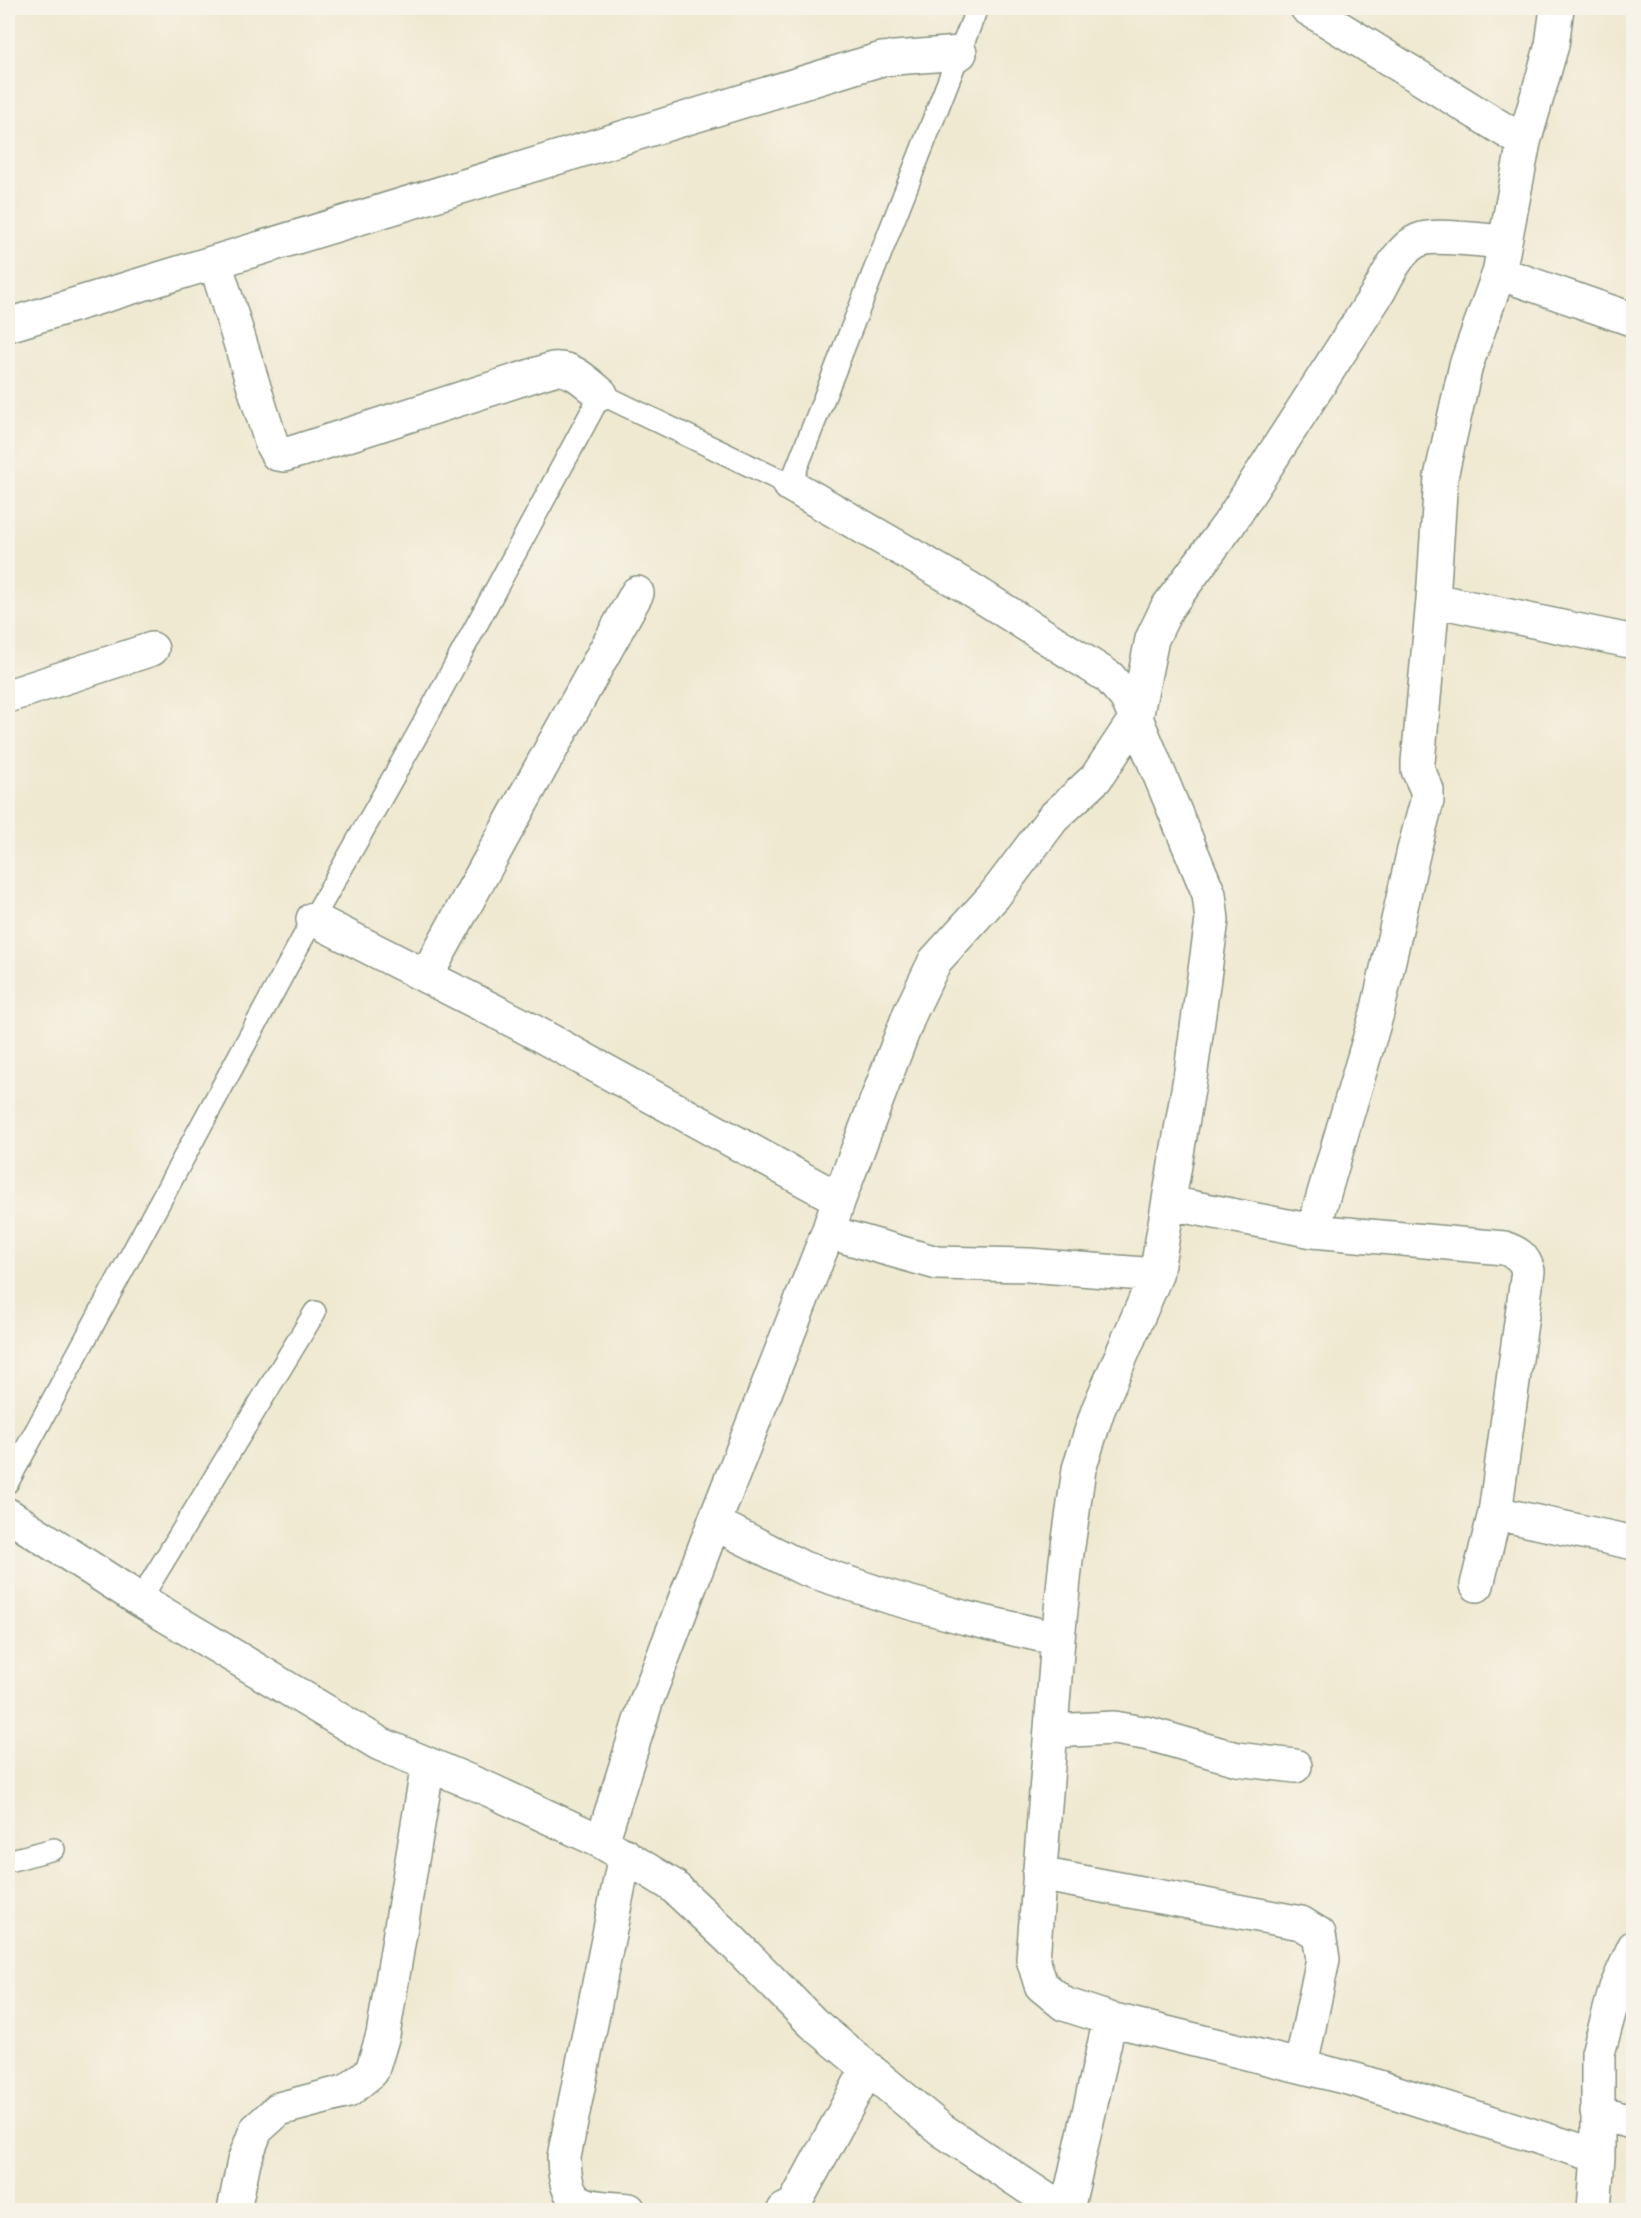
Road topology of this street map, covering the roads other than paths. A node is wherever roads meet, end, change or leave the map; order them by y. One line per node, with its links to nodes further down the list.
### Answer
1 (977, 8): 4 (lane)
2 (1306, 8): 5 (street)
3 (1557, 8): 5 (street)
4 (960, 54): 7 (street); 11 (lane)
5 (1524, 142): 6 (street)
6 (1502, 258): 8 (street); 13 (street); 17 (street)
7 (215, 262): 9 (street); 10 (street)
8 (1634, 320)
9 (8, 325)
10 (601, 394): 11 (lane); 18 (lane)
11 (790, 485): 17 (street)
12 (637, 593): 19 (street)
13 (1433, 600): 14 (street); 23 (street)
14 (1634, 642)
15 (152, 649): 16 (street)
16 (8, 696)
17 (1136, 718): 20 (street); 21 (street)
18 (313, 919): 19 (street); 26 (lane)
19 (426, 976): 20 (street)
20 (838, 1199): 22 (street)
21 (1169, 1203): 23 (street); 24 (street)
22 (828, 1232): 24 (street); 29 (street)
23 (1313, 1232): 27 (street)
24 (1156, 1275): 33 (street)
25 (315, 1312): 32 (lane)
26 (8, 1482)
27 (1496, 1514): 30 (street); 31 (street)
28 (8, 1515): 32 (street)
29 (714, 1522): 33 (street); 38 (street)
30 (1634, 1543)
31 (1477, 1586)
32 (140, 1600): 35 (street)
33 (1058, 1639): 34 (street)
34 (1051, 1731): 36 (street); 40 (street)
35 (428, 1764): 38 (street); 48 (street)
36 (1295, 1766)
37 (54, 1849): 39 (lane)
38 (614, 1849): 44 (street); 49 (street)
39 (8, 1861)
40 (1039, 1874): 42 (street); 43 (street)
41 (1634, 1947): 45 (street)
42 (1110, 2019): 43 (street); 52 (street)
43 (1301, 2066): 47 (street)
44 (867, 2068): 50 (street); 51 (street)
45 (1597, 2112): 46 (street); 47 (street)
46 (1634, 2123)
47 (1598, 2156): 53 (street)
48 (234, 2211)
49 (629, 2211)
50 (784, 2211)
51 (1062, 2211)
52 (1067, 2211)
53 (1594, 2211)

